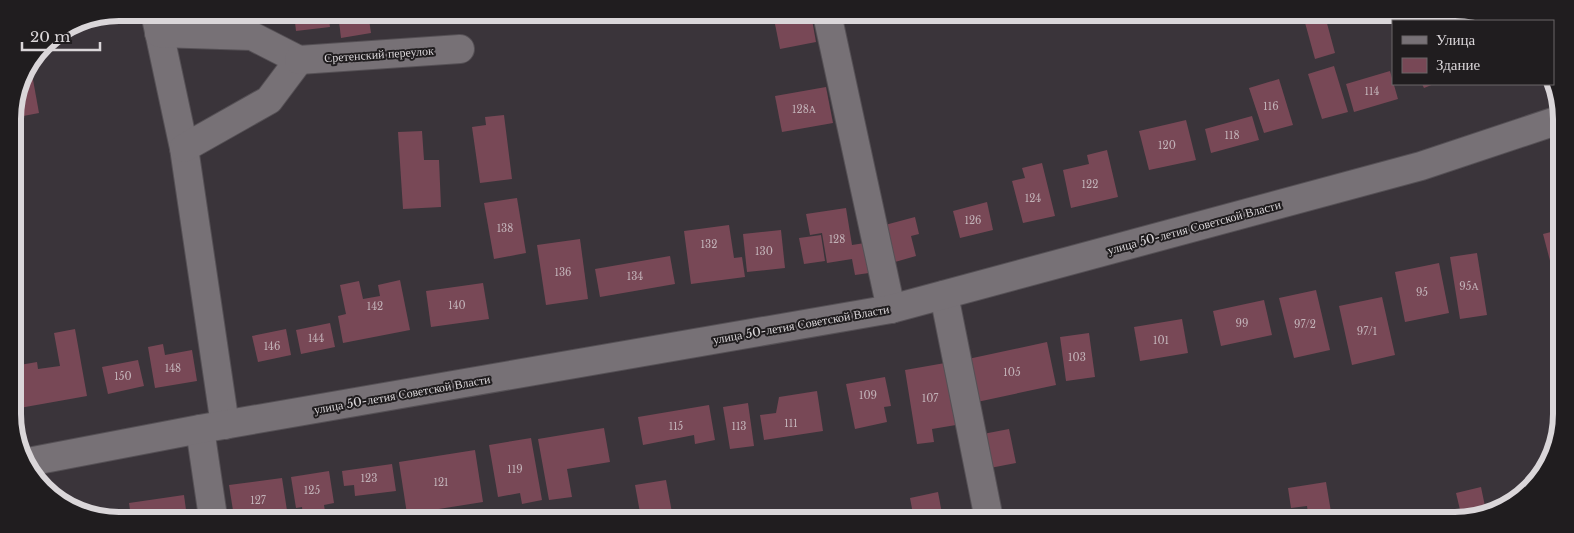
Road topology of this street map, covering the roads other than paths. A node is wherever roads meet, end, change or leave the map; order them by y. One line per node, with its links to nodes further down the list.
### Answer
1 (829, 21): 8 (street)
2 (157, 23): 4 (street); 6 (street)
3 (460, 49): 4 (street, Сретенский переулок)
4 (299, 60): 6 (street)
5 (1553, 122): 7 (street, улица 50-летия Советской Власти)
6 (184, 148): 9 (street)
7 (944, 295): 8 (street, улица 50-летия Советской Власти); 12 (street)
8 (891, 309): 9 (street, улица 50-летия Советской Власти)
9 (213, 427): 10 (street, улица 50-летия Советской Власти); 11 (street)
10 (34, 461)
11 (213, 512)
12 (988, 512)

